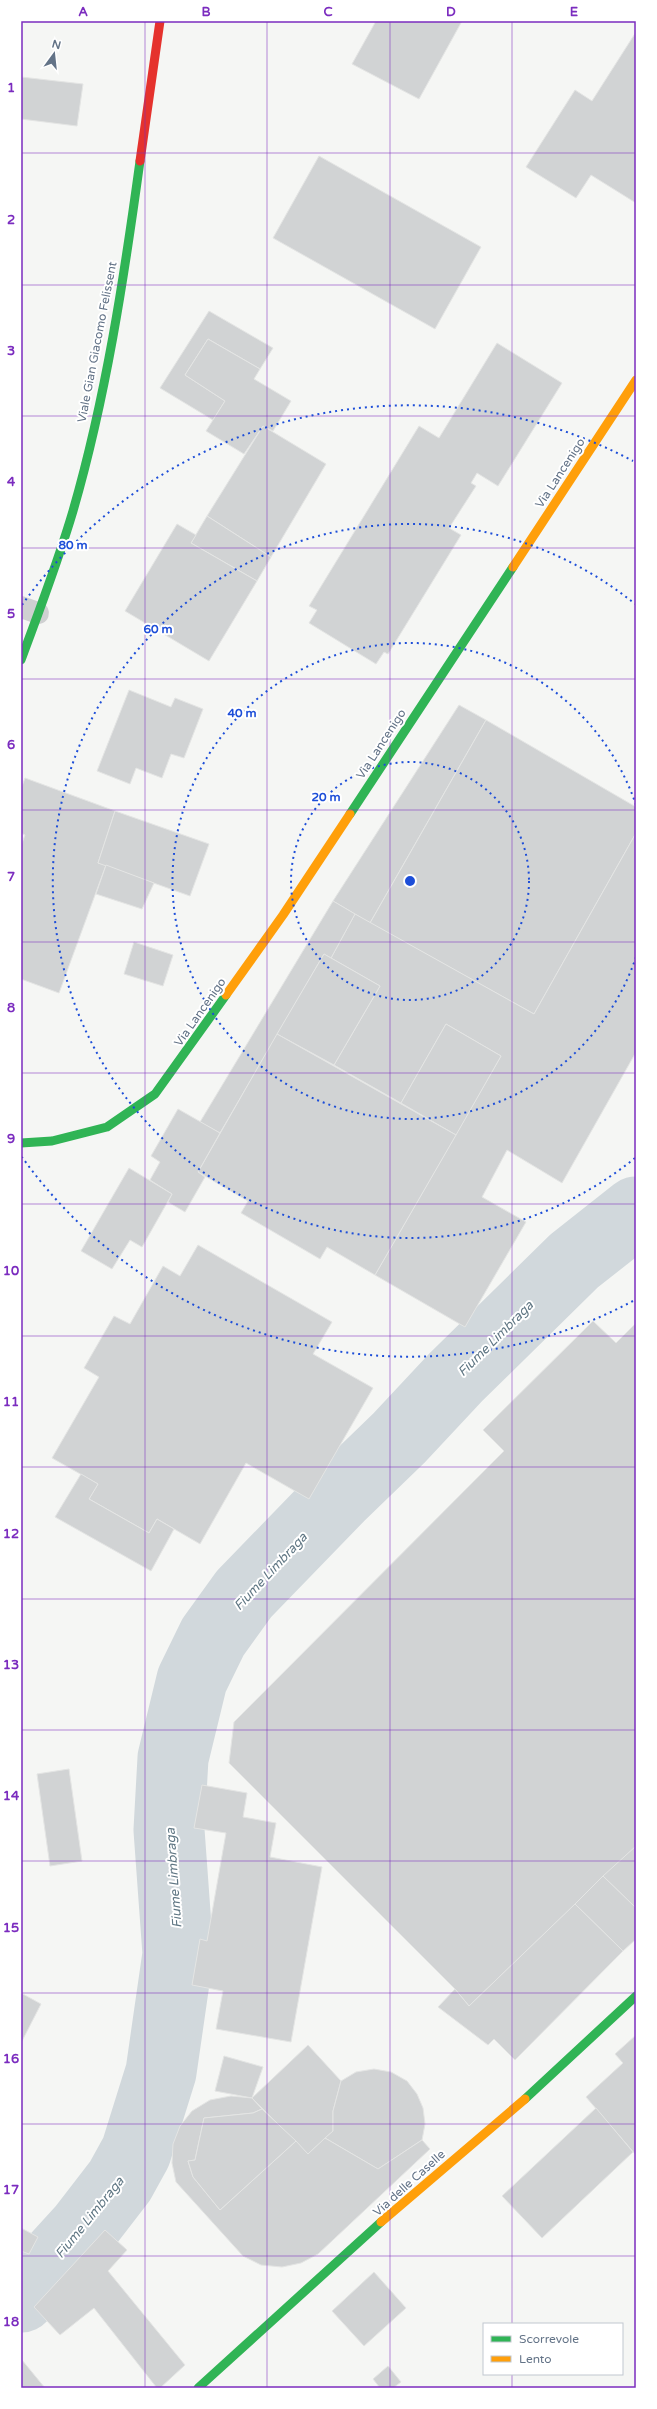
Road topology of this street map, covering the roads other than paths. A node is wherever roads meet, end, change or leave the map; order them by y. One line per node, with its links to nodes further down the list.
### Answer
1 (160, 21): 3 (street, Viale Gian Giacomo Felissent)
2 (636, 380): 5 (street, Via Lancenigo)
3 (30, 610): 4 (street, Viale Gian Giacomo Felissent)
4 (21, 660)
5 (21, 1143)
6 (636, 1996): 7 (street, Via delle Caselle)
7 (198, 2388)

